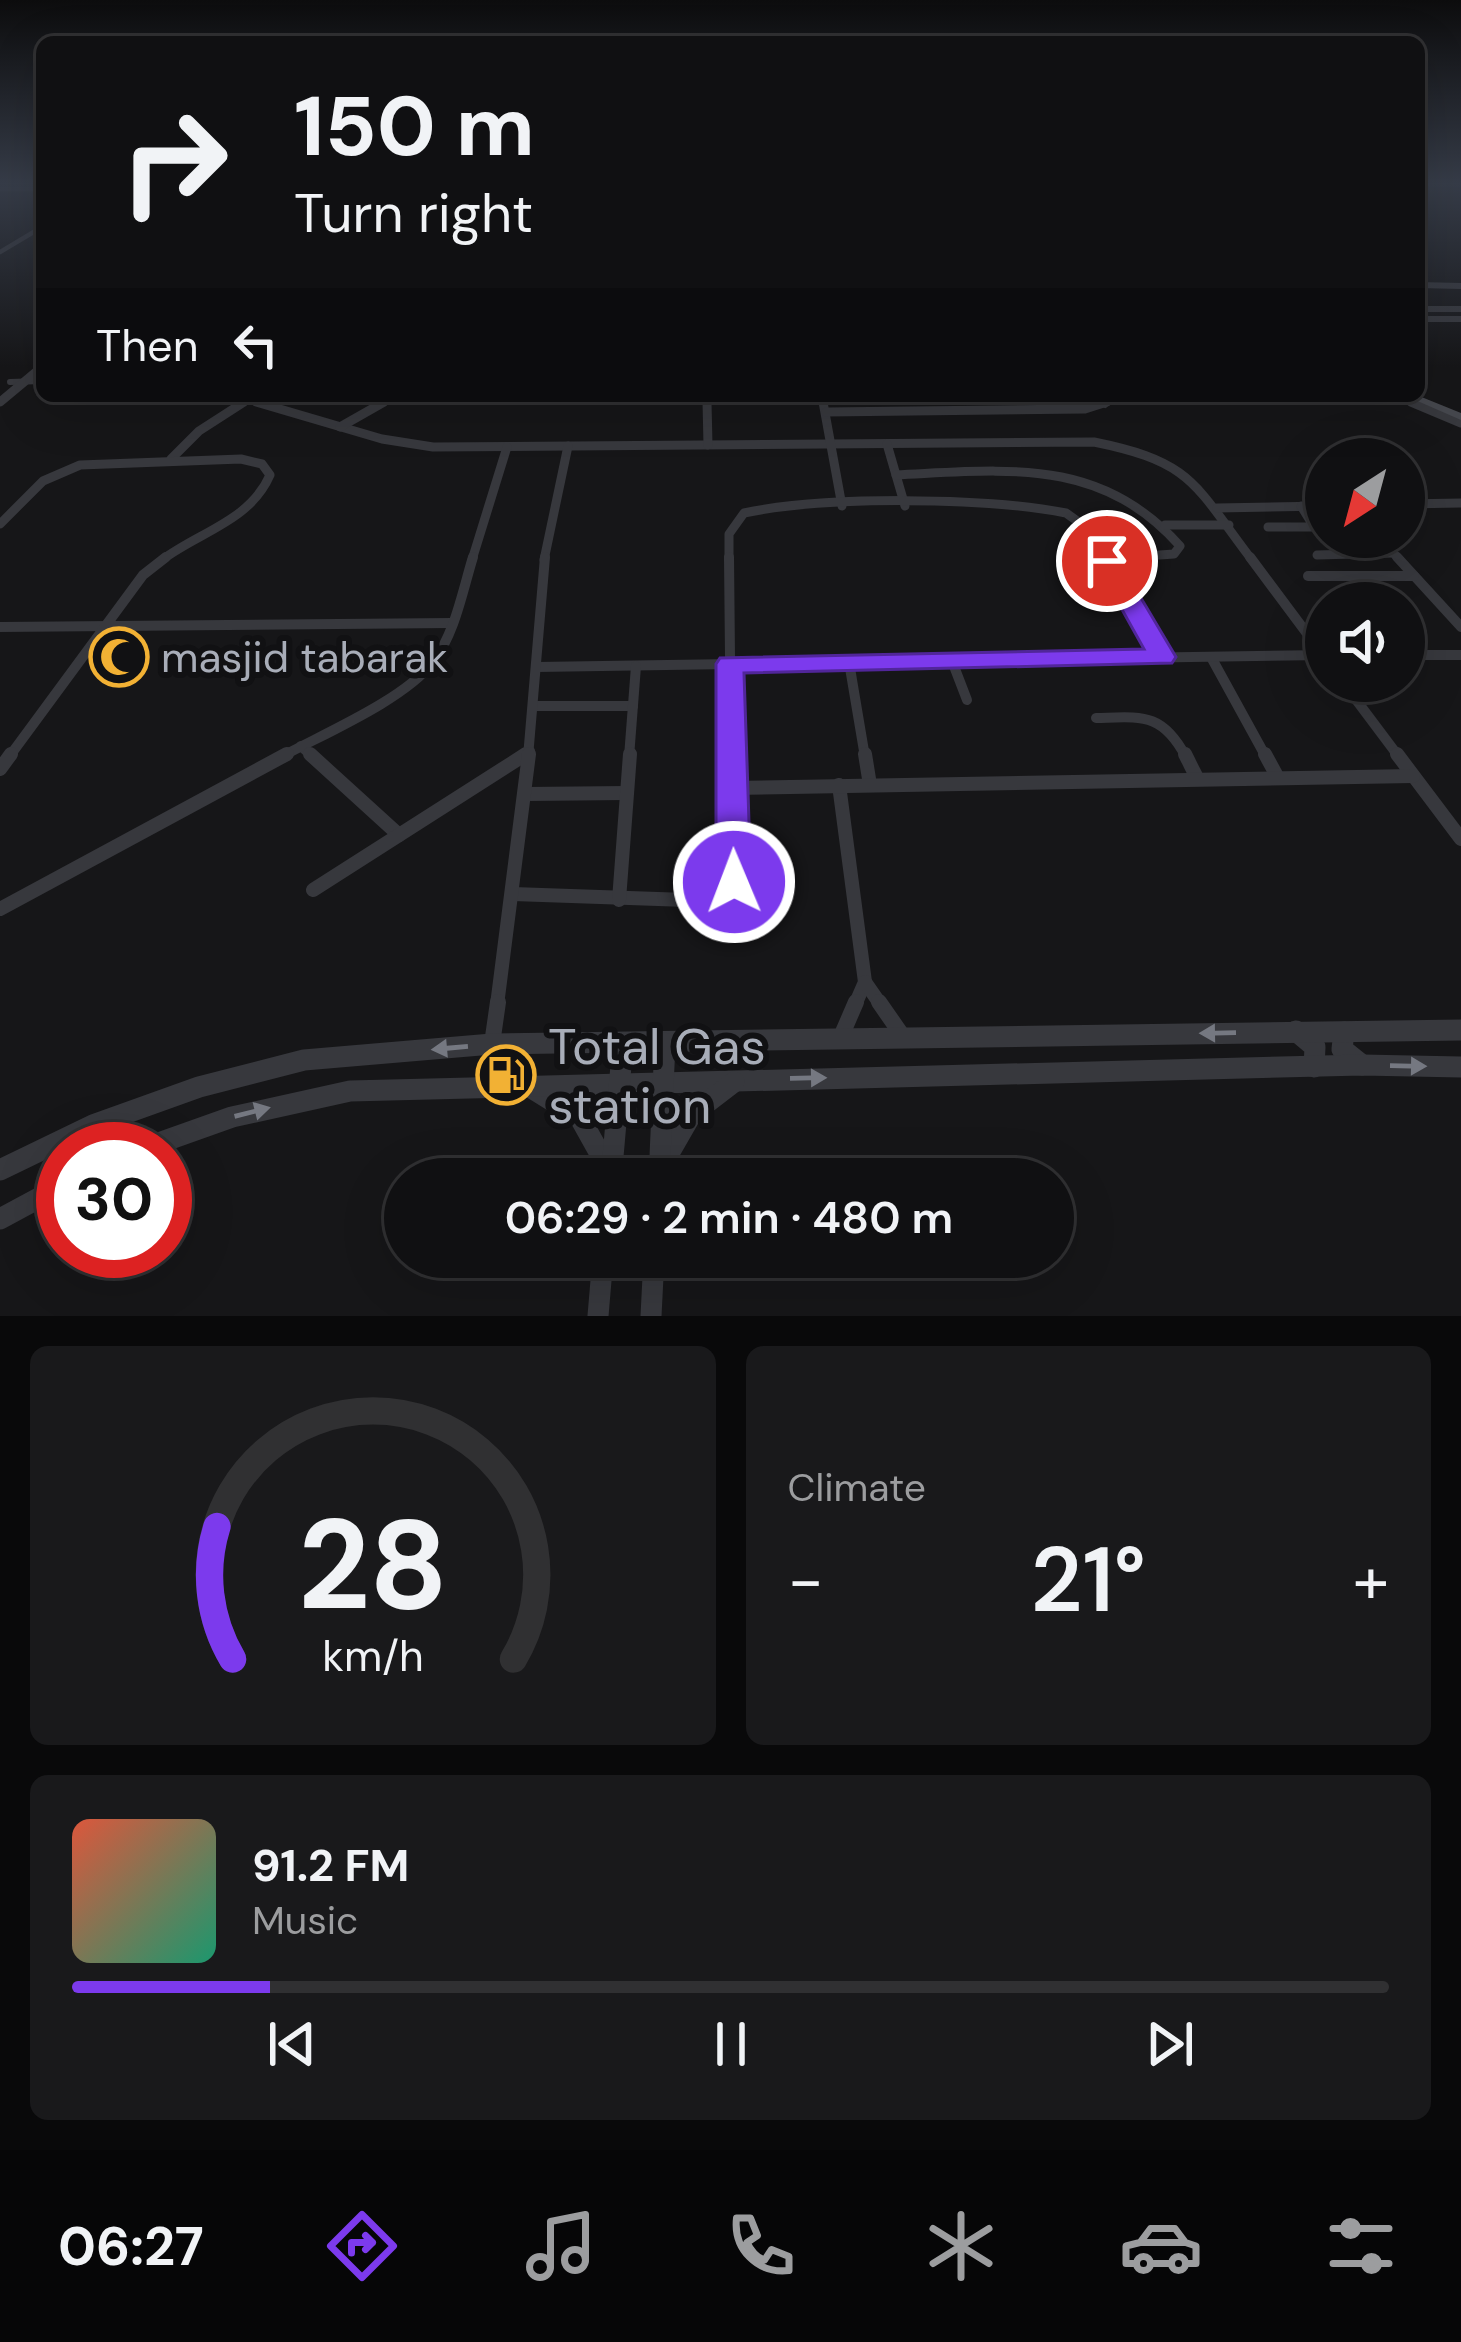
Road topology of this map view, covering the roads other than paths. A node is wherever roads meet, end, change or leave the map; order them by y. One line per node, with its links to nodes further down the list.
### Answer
1 (1461, 286): 2 (street)
2 (1425, 289)
3 (1425, 294): 5 (street)
4 (1425, 309): 5 (street)
5 (1442, 309): 6 (street)
6 (1460, 315): 7 (street)
7 (1425, 322)
8 (36, 360): 12 (street)
9 (36, 371): 10 (street)
10 (23, 381): 11 (street); 12 (street); 14 (street)
11 (36, 381)
12 (5, 386)
13 (1425, 392): 23 (main road)
14 (0, 402)
15 (237, 402): 32 (street)
16 (255, 402): 26 (street)
17 (384, 402): 26 (street)
18 (707, 402): 29 (street)
19 (824, 402): 24 (street)
20 (1107, 402): 24 (street)
21 (1413, 402): 25 (street)
22 (1424, 402): 25 (main road)
23 (1461, 407)
24 (826, 412): 28 (street)
25 (1461, 420)
26 (339, 428): 31 (street)
27 (887, 443): 28 (street); 33 (street); 40 (street)
28 (832, 444): 29 (street); 36 (street)
29 (708, 445): 30 (street)
30 (568, 446): 31 (street); 63 (street)
31 (507, 447): 49 (street)
32 (171, 459): 41 (street); 50 (street)
33 (896, 475): 37 (street); 42 (street)
34 (1461, 502): 35 (street)
35 (1425, 503)
36 (842, 506): 37 (street); 61 (street)
37 (905, 506): 57 (street)
38 (1301, 506): 39 (street); 40 (street); 44 (street)
39 (1305, 506)
40 (1217, 508): 43 (street)
41 (0, 524)
42 (1165, 525): 43 (street); 45 (street)
43 (1229, 525): 53 (street)
44 (1268, 527)
45 (1145, 556)
46 (1398, 558): 48 (street)
47 (1308, 576): 48 (street)
48 (1414, 576): 52 (street)
49 (452, 623): 50 (street); 69 (street)
50 (110, 626): 51 (street); 71 (street)
51 (0, 627)
52 (1461, 627)
53 (1305, 629)
54 (1425, 655): 55 (street)
55 (1461, 655)
56 (1305, 656): 58 (street)
57 (1163, 657): 58 (street); 59 (street)
58 (1210, 657): 74 (street)
59 (952, 661): 60 (street); 64 (street)
60 (849, 662): 61 (street); 76 (street)
61 (730, 664): 62 (street); 77 (street)
62 (636, 666): 63 (street); 67 (street)
63 (537, 667): 66 (street)
64 (967, 700)
65 (1358, 702): 72 (street)
66 (534, 706): 67 (street); 70 (street)
67 (633, 706): 78 (street)
68 (1096, 718): 73 (street)
69 (301, 746): 80 (street); 86 (street)
70 (530, 751): 79 (street); 80 (street)
71 (0, 769)
72 (1413, 776): 74 (street); 81 (street)
73 (1198, 778): 74 (street); 76 (street)
74 (1278, 778)
75 (839, 785): 76 (street); 77 (street); 87 (street)
76 (870, 785)
77 (732, 788): 85 (street)
78 (626, 793): 79 (street); 85 (street)
79 (526, 794): 84 (street)
80 (399, 835): 83 (street)
81 (1461, 839)
82 (0, 890): 86 (street)
83 (313, 890)
84 (513, 894): 85 (street); 95 (street)
85 (619, 900)
86 (3, 908)
87 (865, 982): 91 (street); 92 (street)
88 (1461, 1030): 90 (street)
89 (1295, 1031): 90 (street); 91 (street, one-way to 91); 97 (street)
90 (1344, 1032): 96 (street)
91 (904, 1039): 92 (street)
92 (839, 1040): 93 (street)
93 (665, 1042): 94 (street); 101 (street)
94 (622, 1043): 95 (street); 100 (street)
95 (492, 1044): 108 (street, one-way to 108)
96 (1362, 1065): 97 (street); 98 (street, one-way to 98)
97 (1314, 1067): 99 (street, one-way to 97)
98 (1461, 1067)
99 (741, 1079): 101 (street); 107 (street)
100 (620, 1082): 101 (street); 102 (street); 105 (street)
101 (663, 1082): 106 (street)
102 (525, 1084): 103 (street, one-way to 102); 104 (street)
103 (192, 1131)
104 (605, 1158)
105 (613, 1158)
106 (660, 1158)
107 (667, 1158)
108 (0, 1170)
109 (36, 1200): 110 (street)
110 (0, 1219)
111 (601, 1278): 113 (street)
112 (653, 1278): 114 (street)
113 (598, 1316)
114 (651, 1316)

